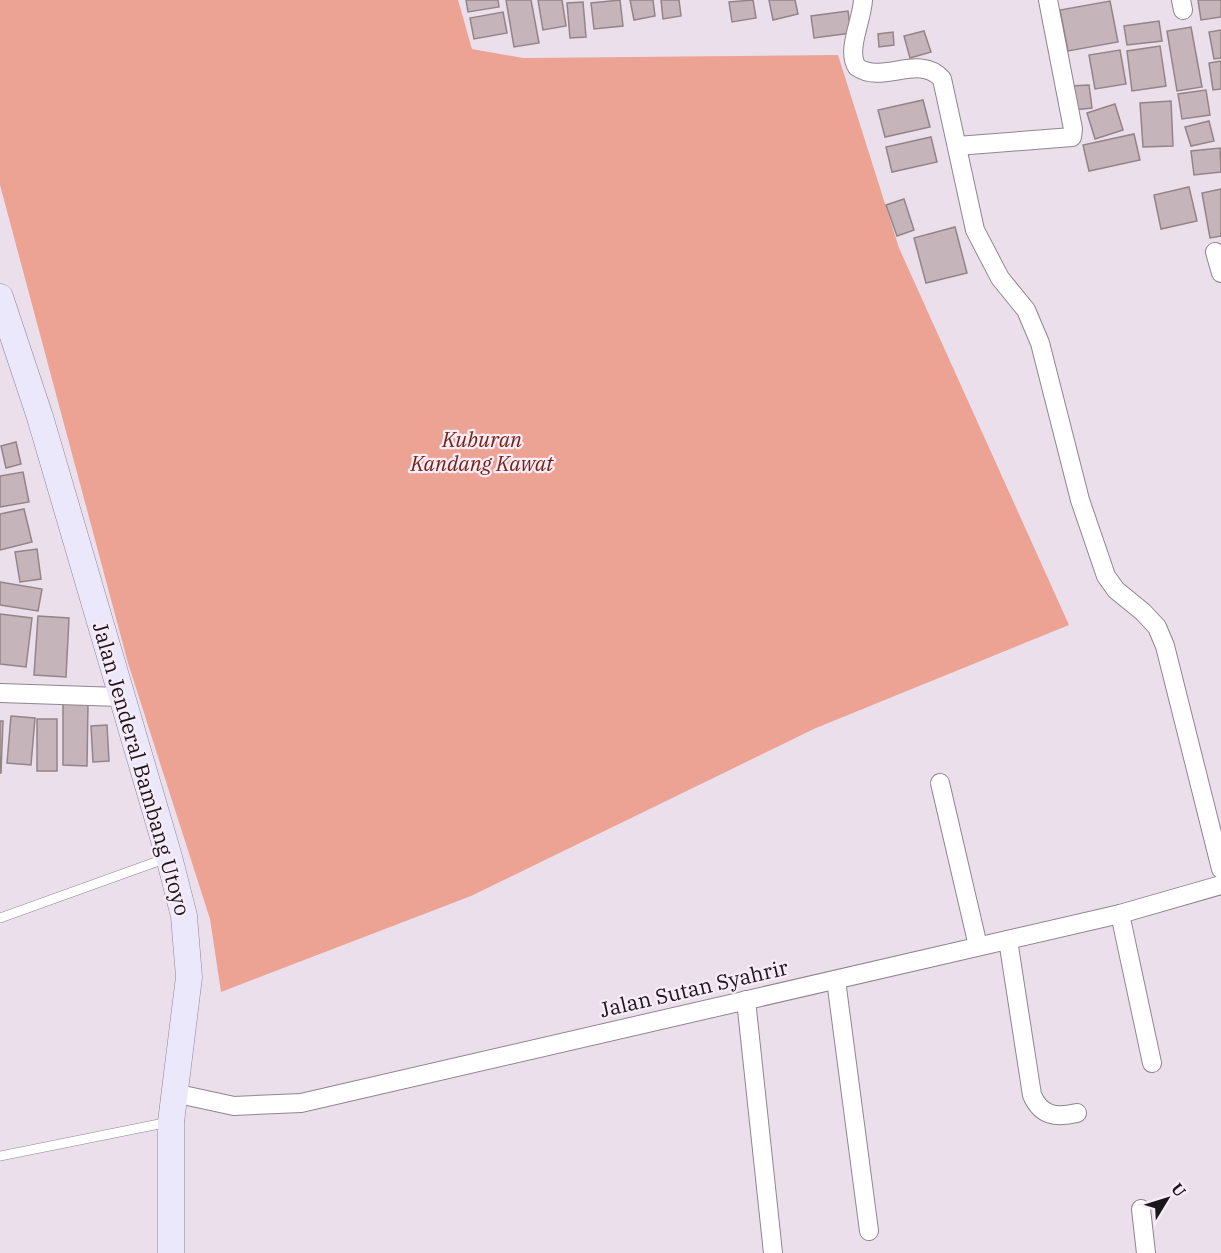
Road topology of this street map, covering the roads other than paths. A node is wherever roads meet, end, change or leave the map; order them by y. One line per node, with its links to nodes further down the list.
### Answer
1 (863, 0): 3 (street)
2 (1048, 0): 3 (street)
3 (957, 146): 11 (street)
4 (1215, 252): 5 (street)
5 (1221, 273)
6 (1, 307): 8 (street, Jalan Jenderal Bambang Utoyo)
7 (0, 693): 8 (street)
8 (120, 697): 10 (street, Jalan Jenderal Bambang Utoyo)
9 (940, 783): 16 (street)
10 (169, 857): 14 (lane); 20 (street, Jalan Jenderal Bambang Utoyo)
11 (1221, 869)
12 (1221, 885): 13 (street, Jalan Sutan Syahrir)
13 (1120, 914): 15 (street, Jalan Sutan Syahrir); 19 (street)
14 (0, 918)
15 (1008, 940): 16 (street, Jalan Sutan Syahrir); 21 (street)
16 (978, 946): 17 (street, Jalan Sutan Syahrir)
17 (836, 980): 18 (street, Jalan Sutan Syahrir); 25 (street)
18 (746, 1000): 20 (street, Jalan Sutan Syahrir); 27 (street)
19 (1152, 1063)
20 (174, 1093): 22 (street, Jalan Jenderal Bambang Utoyo)
21 (1077, 1113)
22 (171, 1122): 23 (lane); 26 (street, Jalan Jenderal Bambang Utoyo)
23 (0, 1156)
24 (1141, 1209): 28 (street)
25 (869, 1231)
26 (171, 1253)
27 (773, 1253)
28 (1146, 1253)

